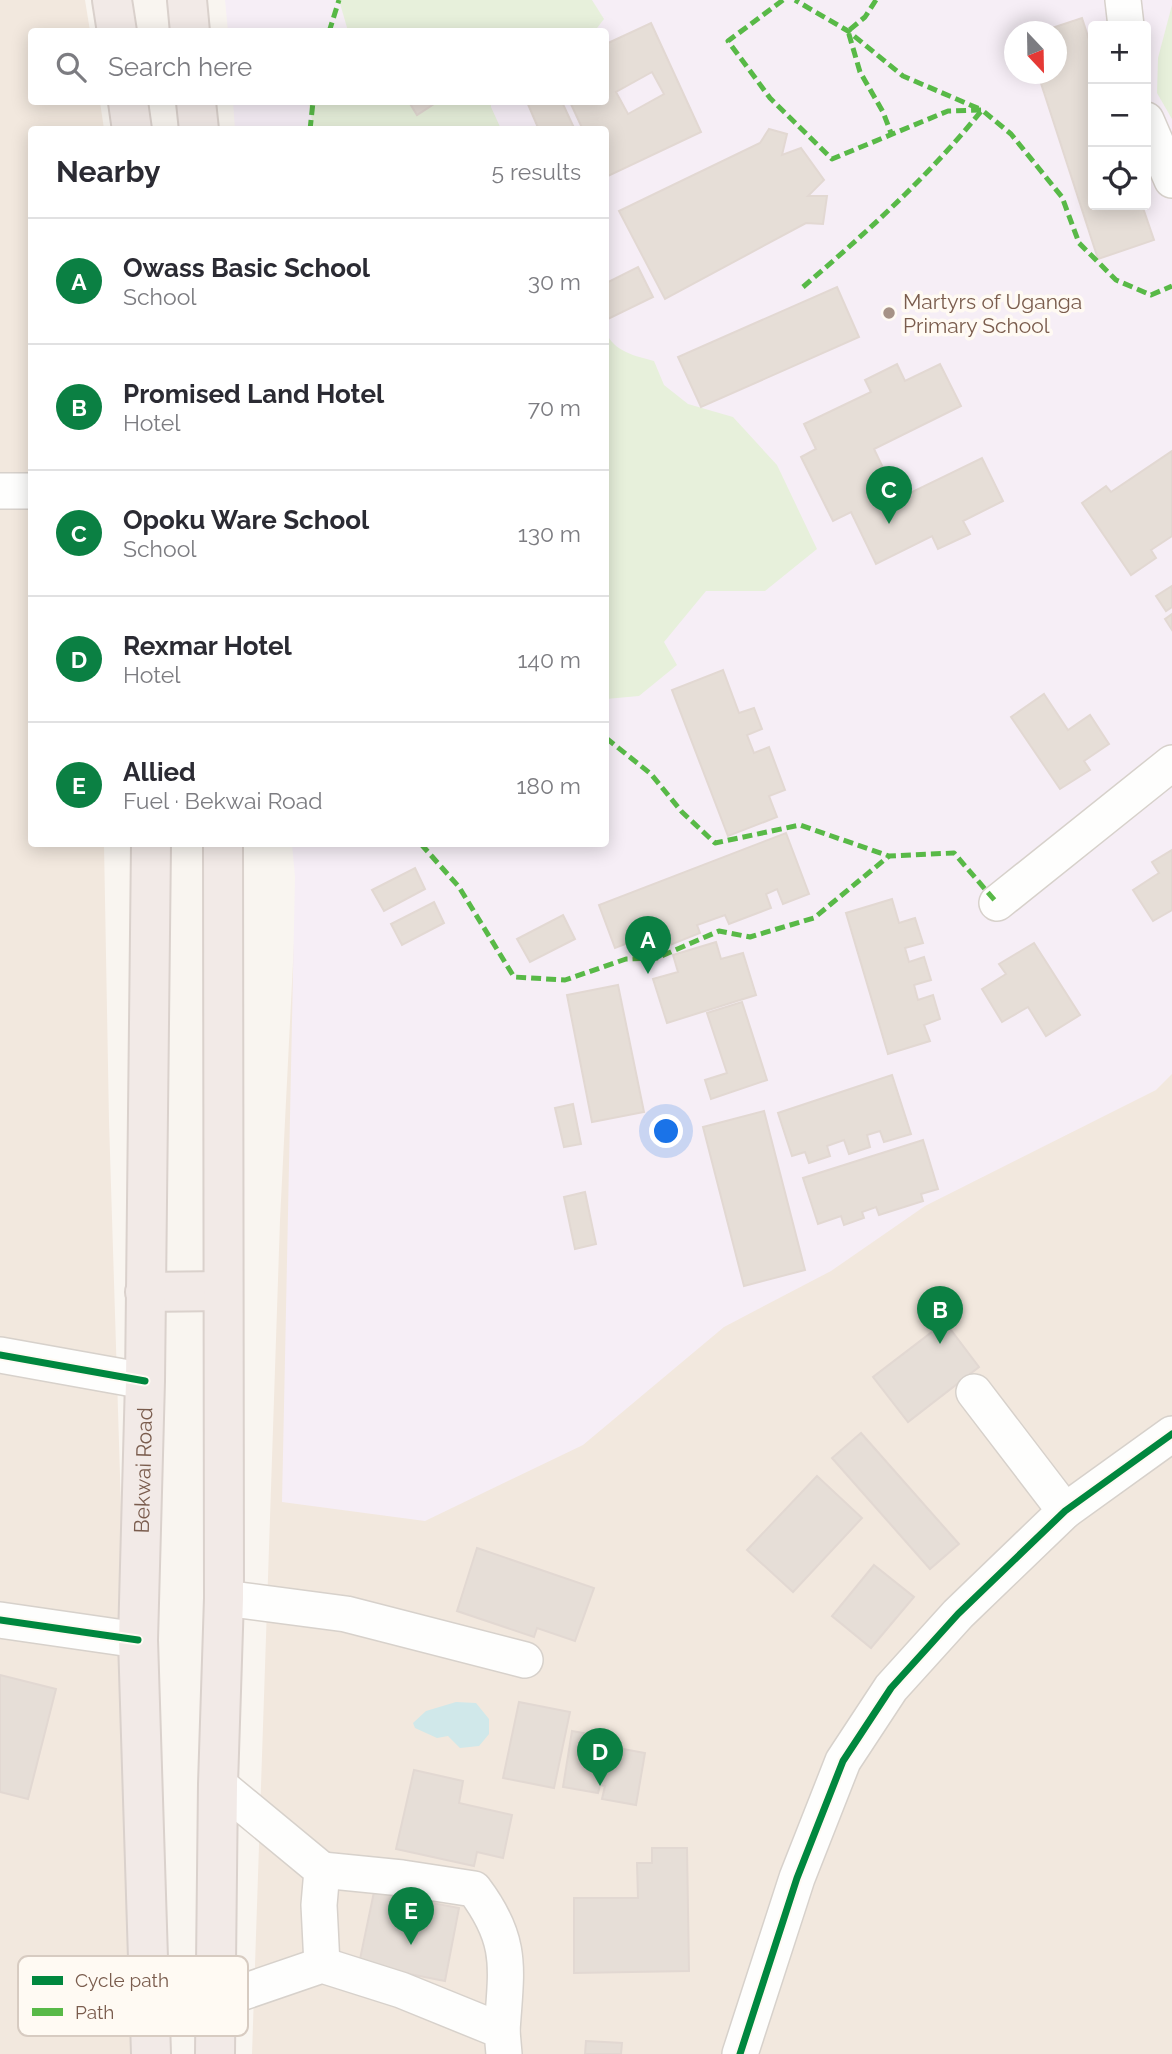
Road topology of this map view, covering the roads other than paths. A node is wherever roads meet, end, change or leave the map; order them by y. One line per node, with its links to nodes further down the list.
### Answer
1 (112, 0): 5 (highway)
2 (187, 0): 6 (highway)
3 (1123, 0): 4 (street)
4 (1125, 21)
5 (116, 28)
6 (190, 28)
7 (128, 105): 9 (highway)
8 (196, 105): 10 (highway)
9 (131, 126)
10 (199, 126)
11 (1151, 132): 12 (street)
12 (1172, 180)
13 (0, 491): 14 (street)
14 (28, 491)
15 (1172, 763): 18 (street)
16 (151, 847): 20 (highway, Bekwai Road)
17 (223, 847): 19 (highway)
18 (997, 903)
19 (223, 1291): 20 (highway); 26 (highway)
20 (145, 1292): 22 (highway, Bekwai Road)
21 (0, 1355): 22 (street)
22 (145, 1381): 28 (highway, Bekwai Road)
23 (974, 1392): 25 (street)
24 (1172, 1434): 25 (street)
25 (1065, 1511): 41 (street)
26 (224, 1598): 29 (street); 30 (highway)
27 (0, 1620): 28 (street)
28 (138, 1640): 32 (highway, Bekwai Road)
29 (525, 1660)
30 (218, 1784): 31 (street); 33 (highway)
31 (322, 1870): 34 (street); 38 (street)
32 (147, 1956)
33 (217, 1956)
34 (322, 1965): 35 (street); 38 (street)
35 (248, 1990)
36 (149, 2036): 39 (highway, Bekwai Road)
37 (216, 2036): 40 (highway)
38 (503, 2043)
39 (150, 2054)
40 (215, 2054)
41 (740, 2054)

